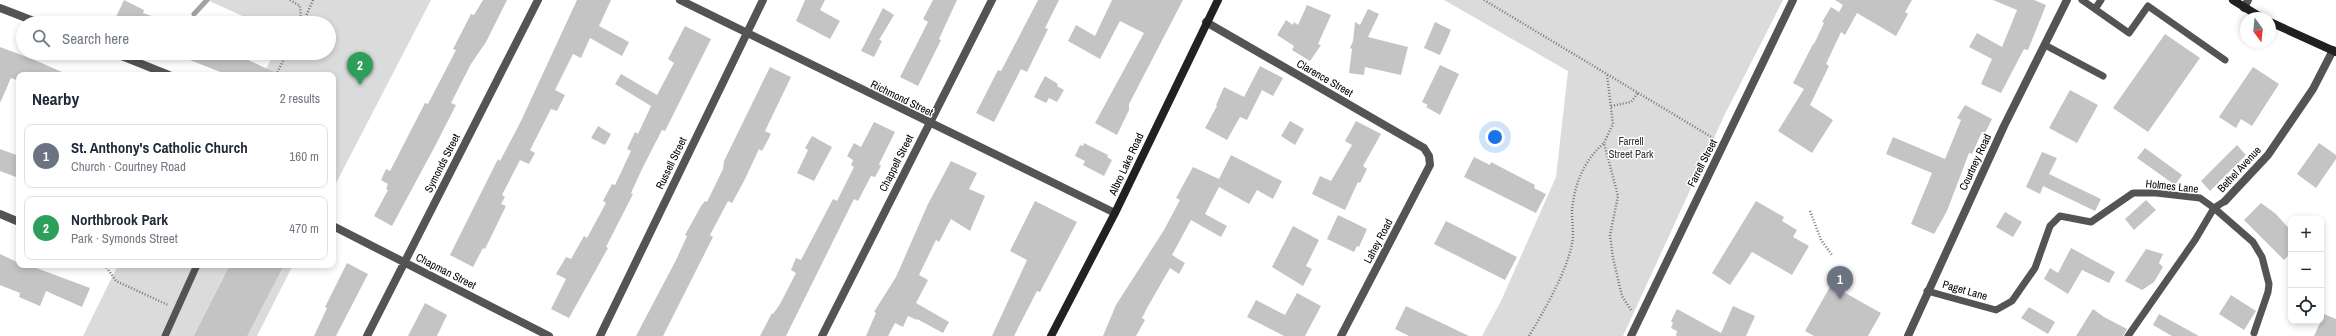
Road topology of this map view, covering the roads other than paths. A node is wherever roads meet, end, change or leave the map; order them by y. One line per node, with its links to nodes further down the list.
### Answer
1 (538, 0): 36 (street, Symonds Street)
2 (680, 0): 20 (street, Richmond Street)
3 (763, 0): 20 (street, Russell Street)
4 (992, 0): 27 (street, Chappell Street)
5 (1218, 0): 18 (main road, Albro Lake Road)
6 (1793, 0): 47 (street, Farrell Street)
7 (2067, 0): 21 (street, Courtney Road)
8 (2082, 0): 15 (lane)
9 (2101, 0): 15 (lane)
10 (2234, 0): 14 (main road)
11 (2248, 0): 14 (street)
12 (2151, 3): 15 (lane); 24 (lane)
13 (0, 8): 17 (street)
14 (2244, 8): 16 (main road)
15 (2095, 9)
16 (2251, 12)
17 (21, 16)
18 (1206, 22): 28 (street, Clarence Street); 31 (main road, Albro Lake Road)
19 (2276, 25): 22 (main road)
20 (746, 33): 27 (street, Richmond Street); 43 (street, Russell Street)
21 (2045, 45): 26 (lane); 38 (street, Courtney Road)
22 (2334, 51): 29 (street, Bethel Avenue)
23 (132, 60): 25 (street)
24 (2225, 60)
25 (162, 72)
26 (2103, 76)
27 (929, 123): 31 (street, Richmond Street); 44 (street, Chappell Street)
28 (1429, 156): 46 (street, Lahey Road)
29 (2226, 201): 30 (lane, Bethel Avenue)
30 (2214, 208): 34 (lane, Holmes Lane); 39 (lane, Holmes Lane); 49 (lane, Bethel Avenue)
31 (1115, 213): 45 (main road, Albro Lake Road)
32 (0, 214): 33 (street)
33 (16, 221)
34 (2087, 223): 38 (lane, Paget Lane)
35 (336, 228): 36 (street, Chapman Street)
36 (404, 262): 41 (street, Symonds Street); 42 (street, Chapman Street)
37 (196, 268): 40 (lane)
38 (1927, 291): 48 (street, Courtney Road)
39 (2254, 333)
40 (165, 336)
41 (367, 336)
42 (549, 336)
43 (600, 336)
44 (822, 336)
45 (1051, 336)
46 (1341, 336)
47 (1631, 336)
48 (1908, 336)
49 (2128, 336)

